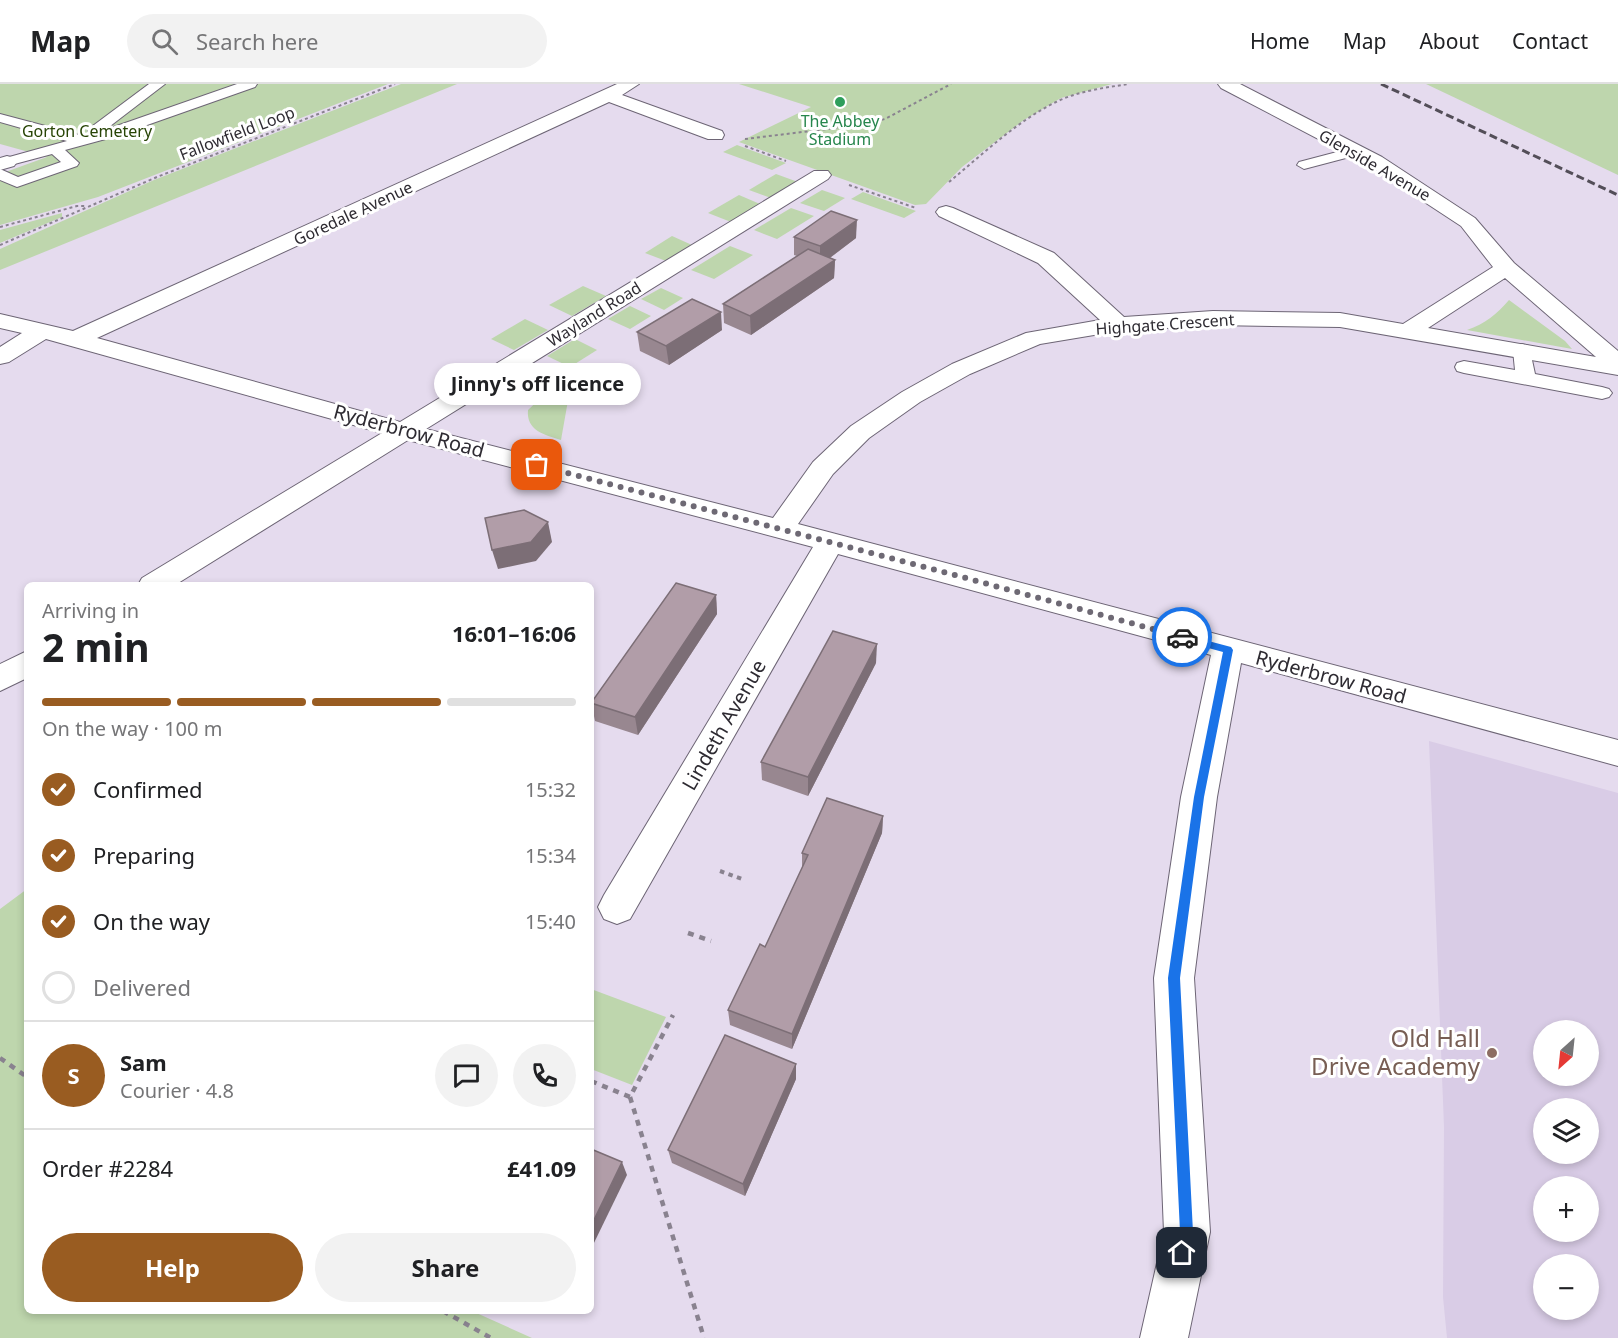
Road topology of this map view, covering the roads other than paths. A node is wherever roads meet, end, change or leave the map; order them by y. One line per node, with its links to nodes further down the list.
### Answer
1 (158, 84): 8 (lane)
2 (250, 84): 8 (lane)
3 (630, 84): 5 (street, Goredale Avenue)
4 (1227, 84): 10 (street, Glenside Avenue)
5 (608, 96): 7 (street); 20 (street, Goredale Avenue)
6 (0, 118): 8 (lane)
7 (715, 135)
8 (83, 141): 9 (lane)
9 (54, 149): 11 (lane); 11 (lane)
10 (1356, 151): 12 (lane); 15 (street, Glenside Avenue)
11 (2, 165)
12 (1304, 165)
13 (821, 175): 27 (street, Wayland Road)
14 (946, 212): 17 (street)
15 (1506, 268): 18 (street); 23 (street, Glenside Avenue)
16 (0, 321): 19 (street, Ryderbrow Road)
17 (1118, 324): 18 (street, Highgate Crescent); 28 (street, Highgate Crescent)
18 (1409, 330): 21 (street, Highgate Crescent)
19 (42, 331): 20 (street, Ryderbrow Road); 22 (street)
20 (75, 339): 27 (street, Ryderbrow Road)
21 (1522, 350): 23 (street, Highgate Crescent); 25 (lane)
22 (0, 357)
23 (1618, 365)
24 (1464, 367): 25 (lane)
25 (1526, 378): 26 (lane)
26 (1602, 393)
27 (404, 431): 28 (street, Ryderbrow Road); 30 (street, Wayland Road)
28 (780, 529): 29 (street, Ryderbrow Road)
29 (831, 543): 31 (street, Ryderbrow Road); 35 (street, Lindeth Avenue)
30 (158, 582)
31 (1228, 650): 34 (street, Ryderbrow Road); 36 (street)
32 (24, 665): 33 (street)
33 (0, 679)
34 (1618, 753)
35 (617, 907)
36 (1164, 1338)

